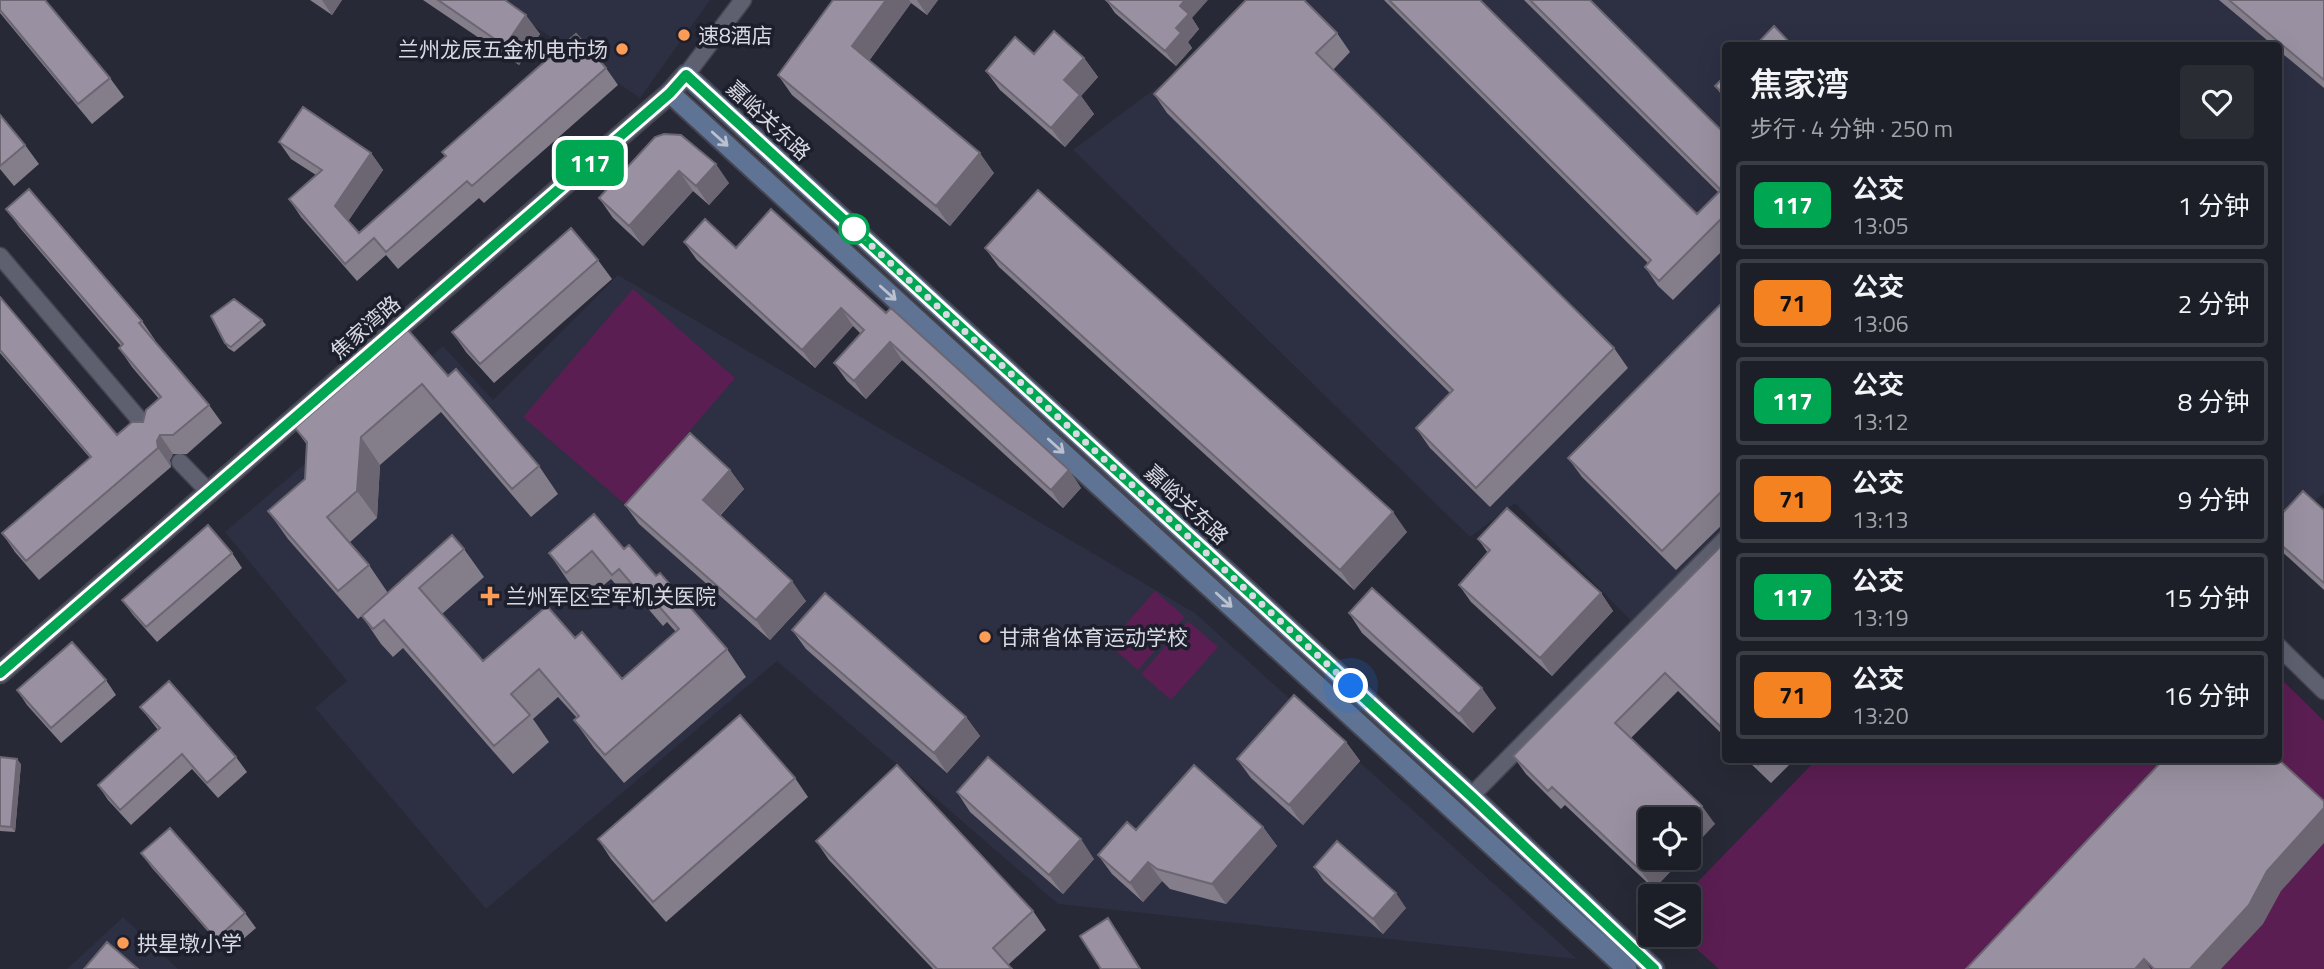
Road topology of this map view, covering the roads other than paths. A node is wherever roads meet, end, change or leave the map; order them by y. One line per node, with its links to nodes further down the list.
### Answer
1 (743, 0): 2 (street, 焦家湾路)
2 (686, 75): 3 (street, 焦家湾路); 12 (main road, 嘉峪关东路)
3 (670, 93): 7 (street, 焦家湾路); 13 (main road, one-way to 13)
4 (0, 256): 5 (street)
5 (150, 432)
6 (180, 462): 7 (street)
7 (209, 492): 10 (street, 焦家湾路)
8 (1722, 542): 12 (street)
9 (2282, 650): 11 (street)
10 (0, 673)
11 (2324, 691)
12 (1471, 796): 14 (main road, 嘉峪关东路)
13 (1627, 969)
14 (1654, 969)

